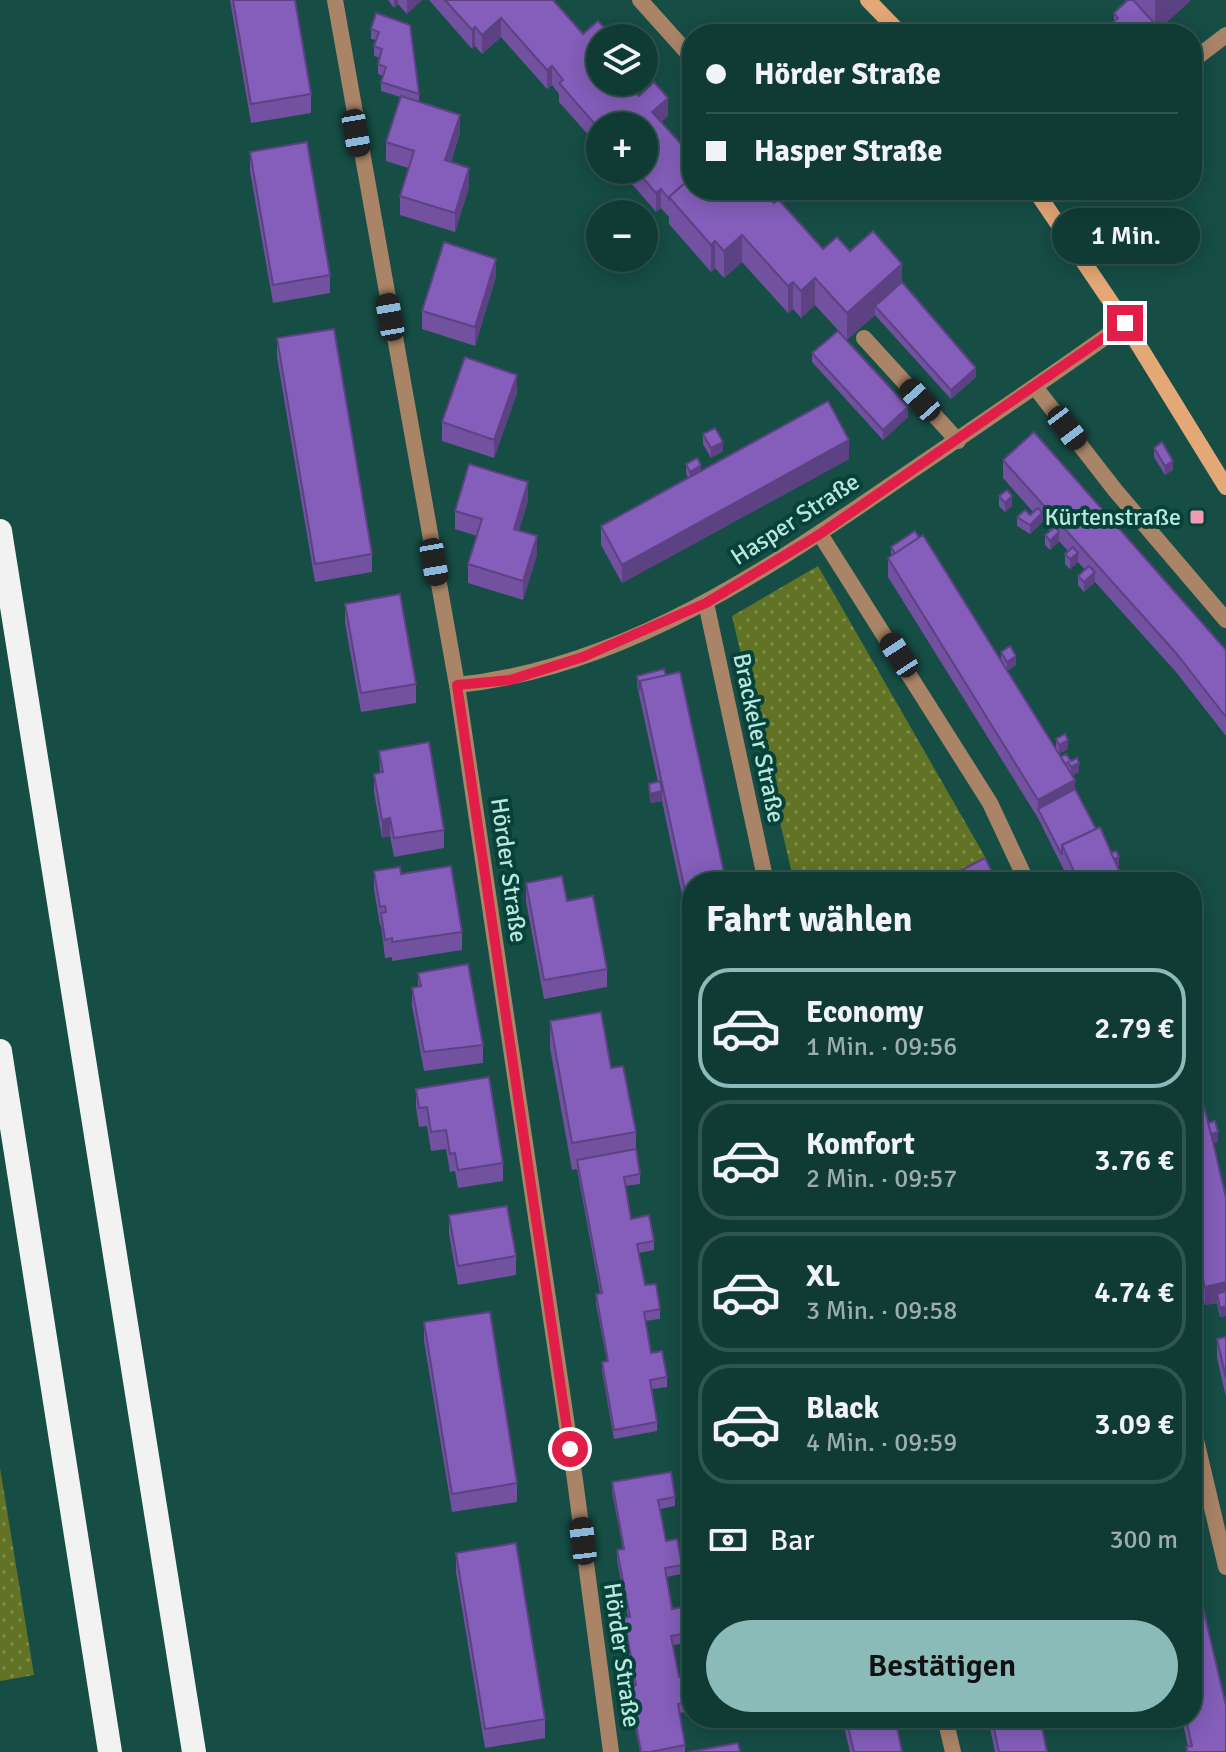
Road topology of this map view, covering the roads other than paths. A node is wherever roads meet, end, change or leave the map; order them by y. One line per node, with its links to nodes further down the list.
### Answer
1 (335, 0): 18 (street, Hörder Straße)
2 (640, 0): 6 (street)
3 (868, 0): 4 (main road)
4 (891, 24)
5 (1226, 35): 7 (street)
6 (682, 47)
7 (1202, 53)
8 (1042, 200): 9 (main road)
9 (1125, 323): 11 (street, Hasper Straße); 13 (main road)
10 (864, 338): 12 (street)
11 (1035, 387): 12 (street, Hasper Straße); 17 (street)
12 (958, 441): 15 (street, Hasper Straße)
13 (1226, 487)
14 (0, 531): 26 (highway)
15 (820, 534): 16 (street, Hasper Straße); 20 (street)
16 (706, 603): 18 (street, Hasper Straße); 19 (street, Brackeler Straße)
17 (1226, 620)
18 (457, 685): 27 (street, Hörder Straße)
19 (764, 872)
20 (1022, 872)
21 (0, 1051): 25 (highway)
22 (1202, 1465): 23 (street)
23 (1226, 1567)
24 (947, 1728): 28 (street)
25 (110, 1752)
26 (194, 1752)
27 (611, 1752)
28 (953, 1752)

